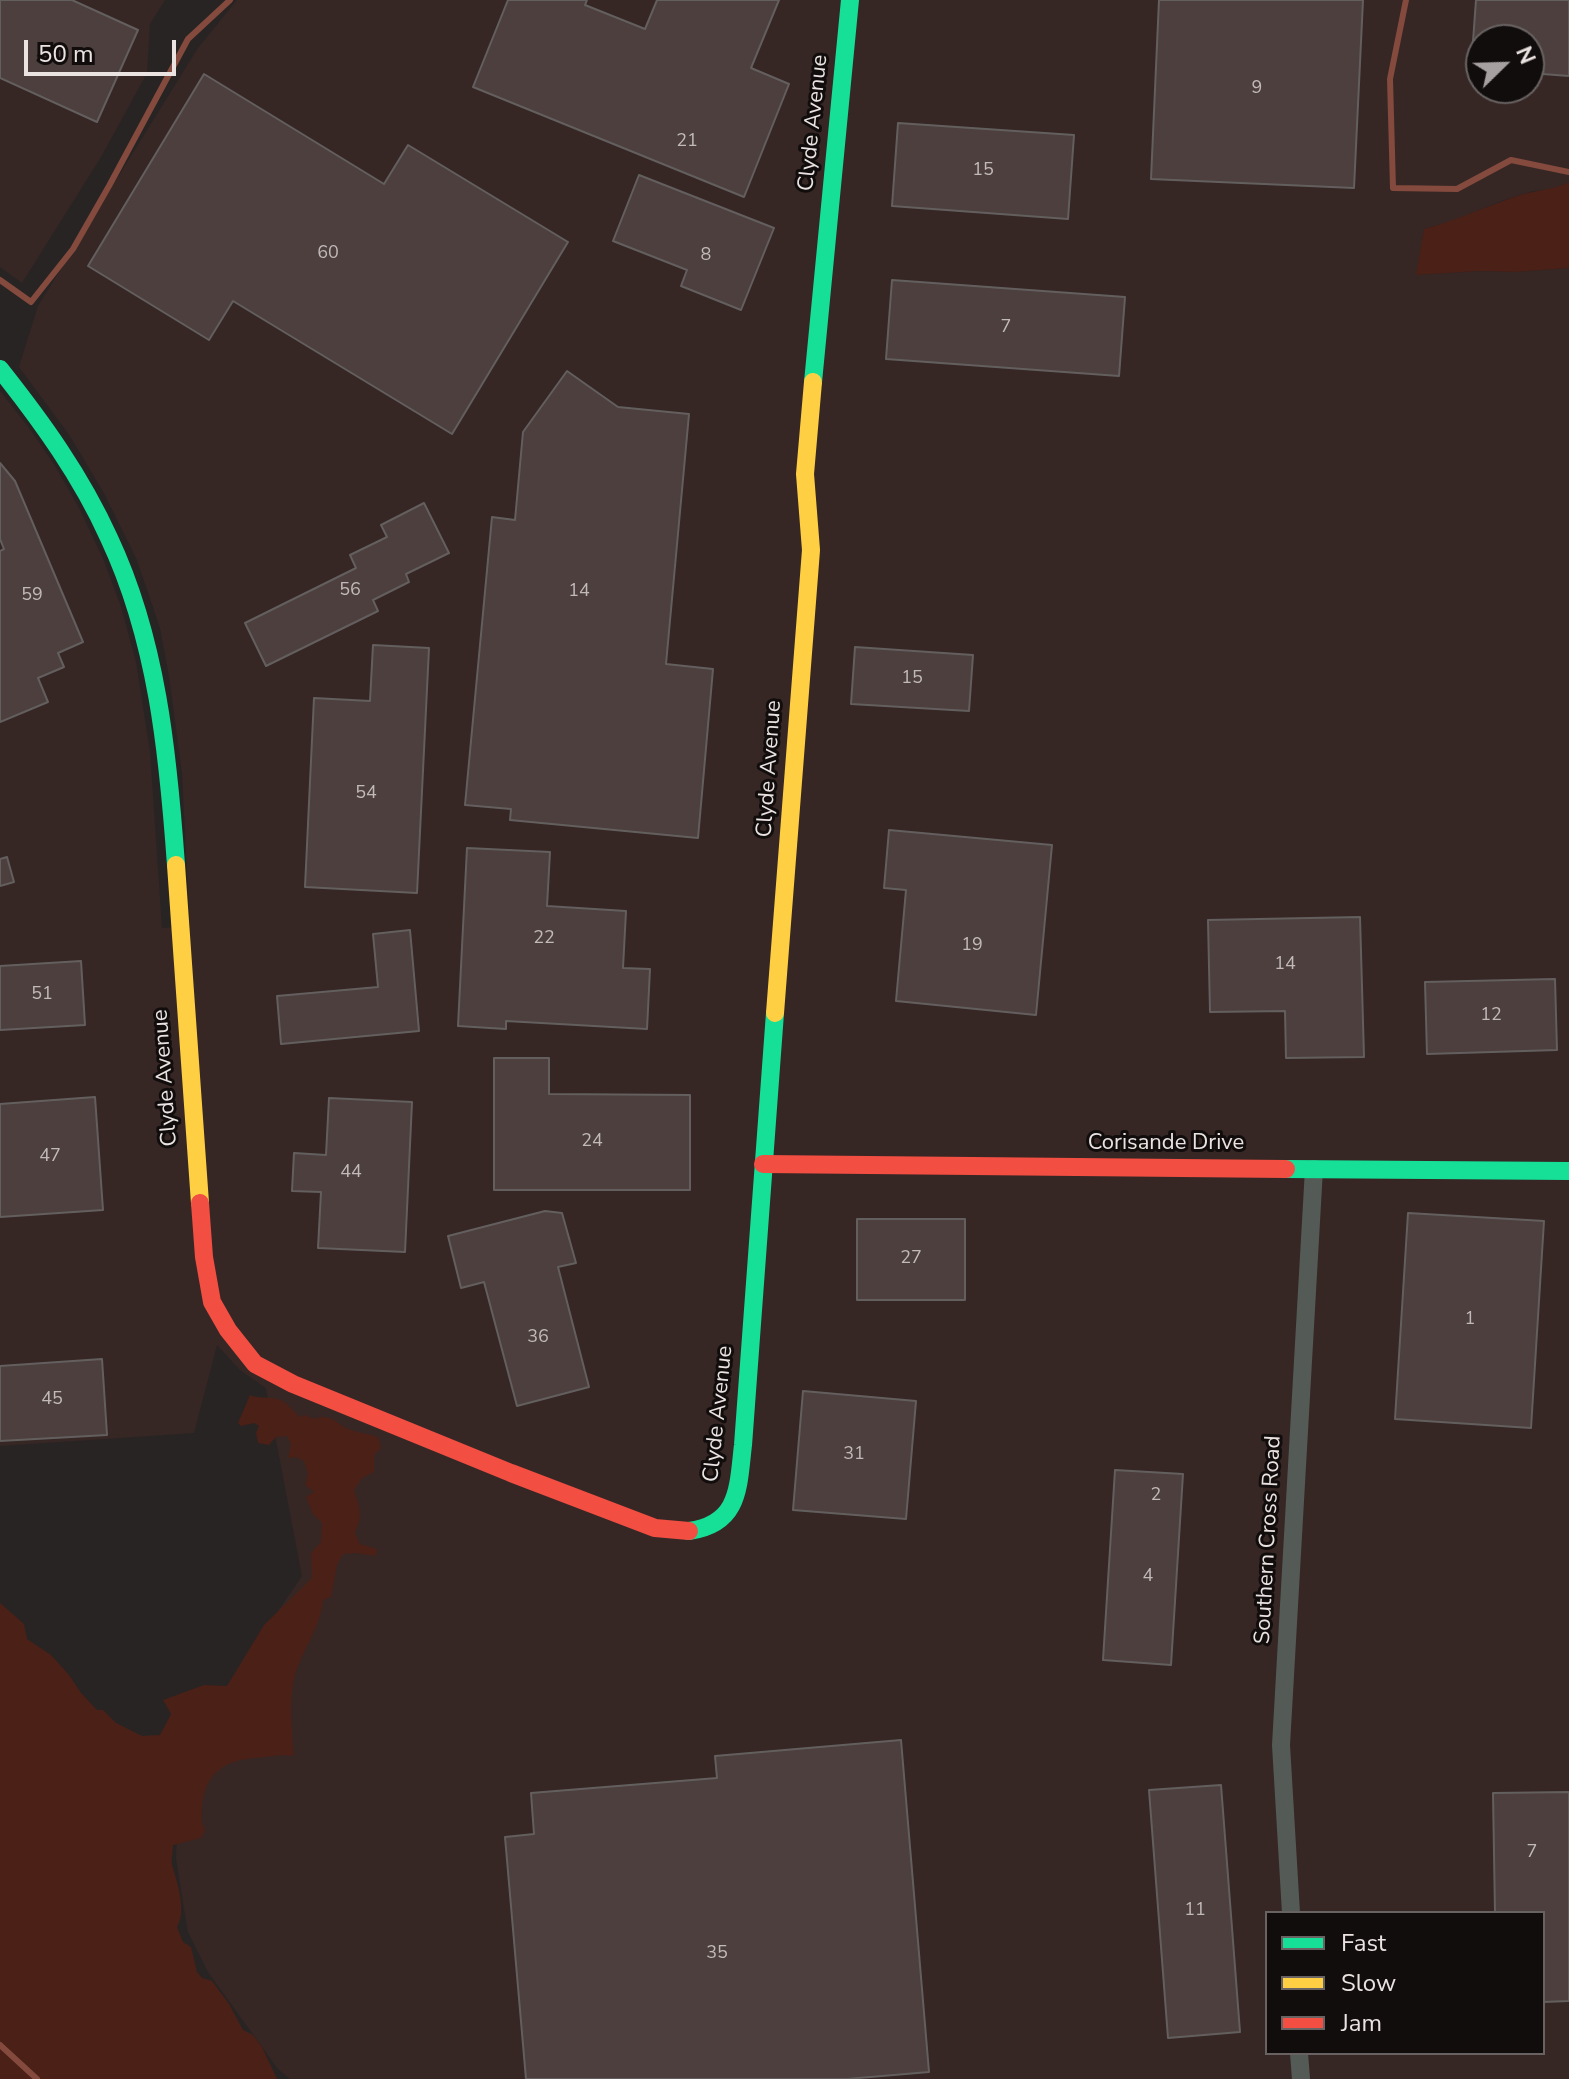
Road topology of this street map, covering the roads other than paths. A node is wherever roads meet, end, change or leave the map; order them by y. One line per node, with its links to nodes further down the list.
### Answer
1 (850, 0): 3 (street, Clyde Avenue)
2 (0, 369): 3 (street, Clyde Avenue)
3 (763, 1164): 4 (street, Corisande Drive)
4 (1314, 1169): 5 (street, Corisande Drive); 6 (street, Southern Cross Road)
5 (1569, 1171)
6 (1291, 1911)
7 (1299, 2055): 8 (street)
8 (1301, 2079)

